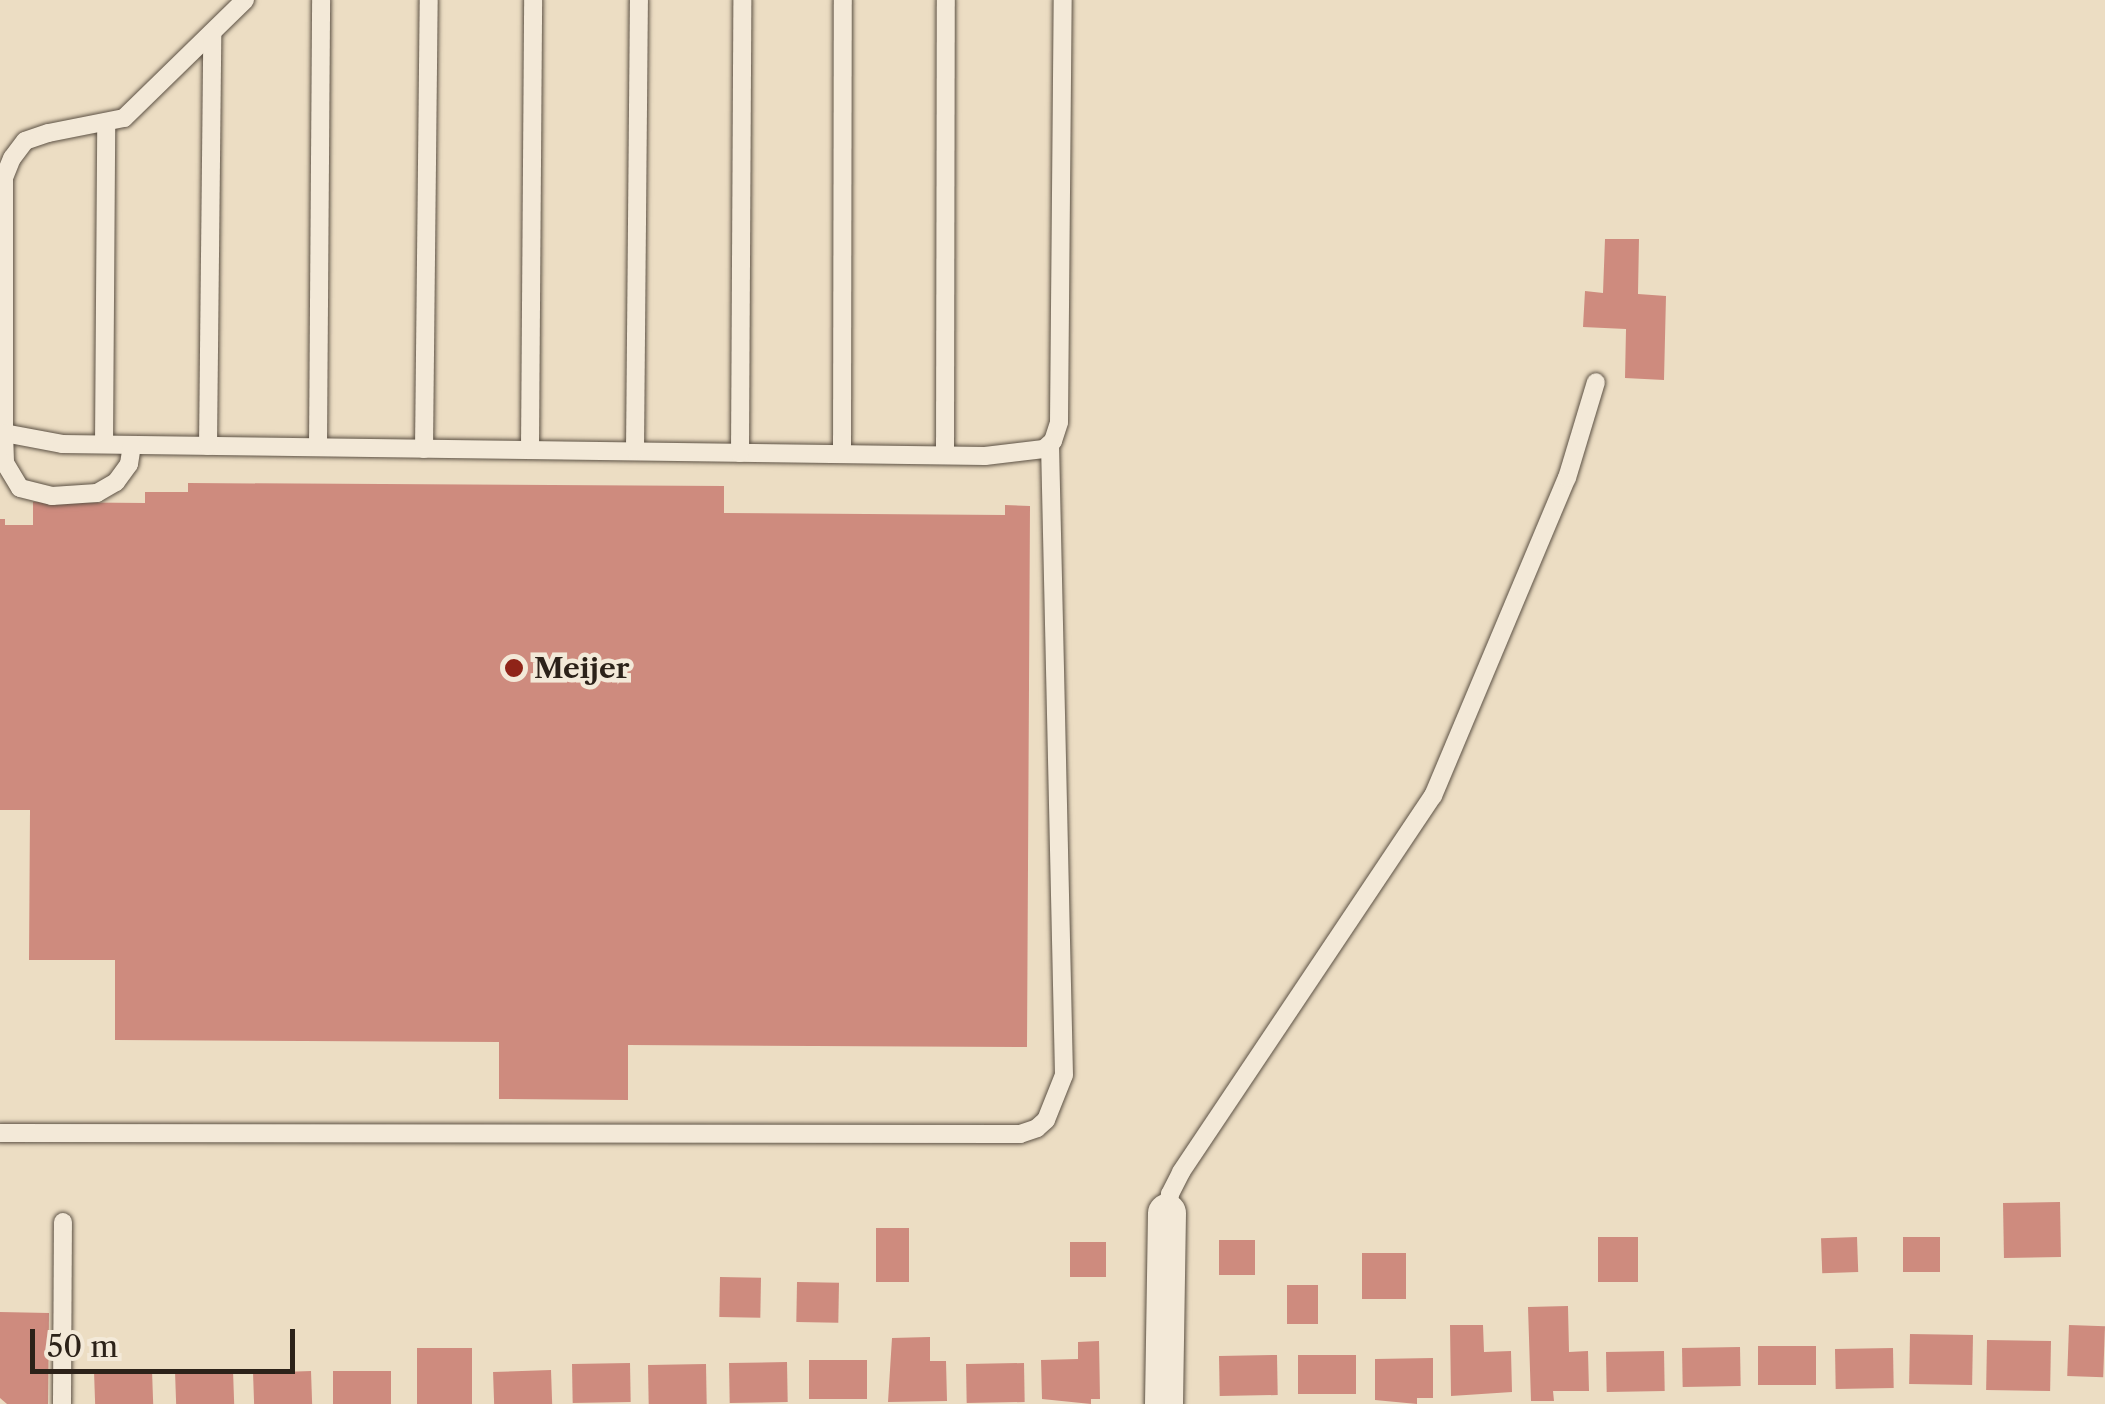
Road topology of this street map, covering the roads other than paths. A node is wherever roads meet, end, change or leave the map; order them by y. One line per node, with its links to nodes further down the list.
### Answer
1 (246, 0): 10 (lane)
2 (322, 0): 18 (lane)
3 (429, 0): 19 (lane)
4 (534, 0): 20 (lane)
5 (639, 0): 21 (lane)
6 (742, 0): 22 (lane)
7 (843, 0): 23 (lane)
8 (946, 0): 24 (lane)
9 (1063, 0): 15 (lane)
10 (212, 32): 11 (lane); 17 (lane)
11 (106, 122): 13 (lane); 14 (lane)
12 (1596, 382): 26 (lane)
13 (4, 433): 14 (lane); 16 (lane)
14 (104, 444): 16 (lane)
15 (1050, 444): 24 (lane); 25 (lane)
16 (132, 445): 17 (lane)
17 (208, 446): 18 (lane)
18 (318, 447): 19 (lane)
19 (424, 448): 20 (lane)
20 (530, 450): 21 (lane)
21 (634, 451): 22 (lane)
22 (740, 452): 23 (lane)
23 (842, 454): 24 (lane)
24 (945, 455)
25 (0, 1133)
26 (1168, 1212): 29 (street)
27 (63, 1222): 28 (lane)
28 (62, 1404)
29 (1164, 1404)

